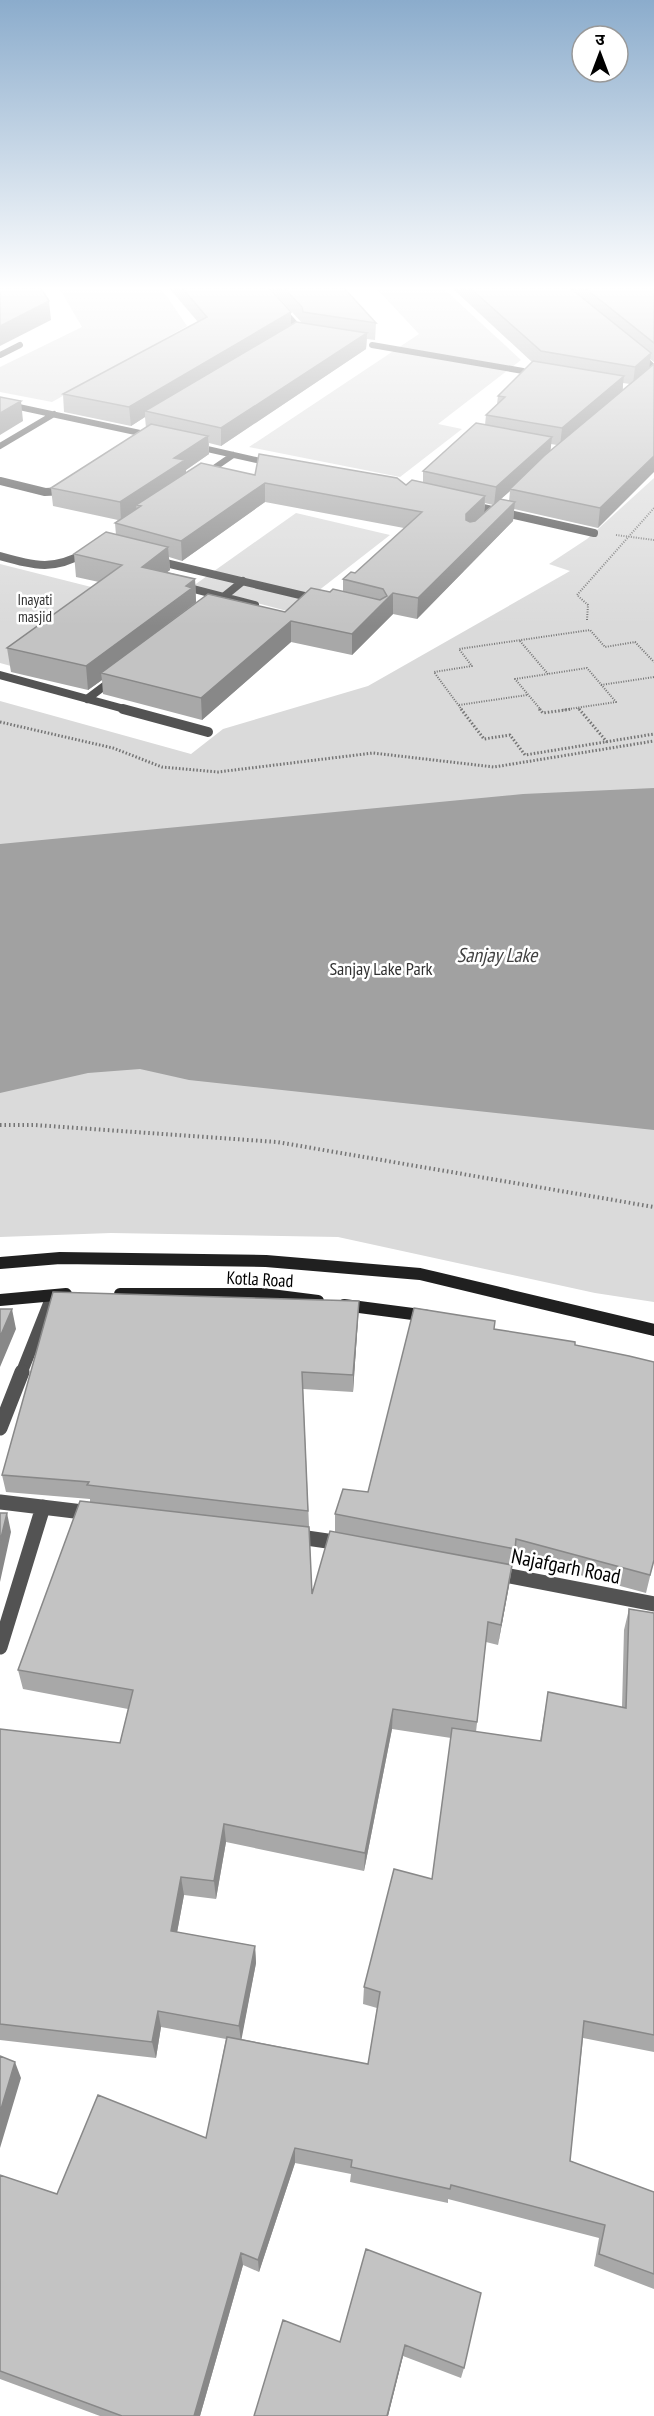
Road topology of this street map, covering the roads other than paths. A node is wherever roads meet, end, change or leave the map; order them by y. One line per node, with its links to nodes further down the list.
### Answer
1 (0, 403): 2 (street)
2 (54, 414): 4 (street); 9 (street)
3 (142, 425): 4 (street)
4 (132, 431): 5 (street)
5 (151, 435): 6 (street); 7 (street)
6 (161, 438)
7 (142, 442)
8 (182, 443): 10 (street)
9 (0, 446)
10 (233, 455): 11 (street); 12 (street)
11 (279, 465)
12 (194, 481)
13 (2, 483): 14 (street)
14 (76, 484)
15 (463, 504): 17 (street)
16 (505, 504): 17 (street)
17 (497, 511): 18 (street)
18 (594, 533)
19 (97, 546): 20 (street)
20 (0, 556)
21 (142, 557): 22 (street)
22 (243, 581): 24 (street); 25 (street)
23 (178, 584): 24 (street)
24 (223, 597): 26 (street); 27 (street)
25 (323, 601)
26 (268, 608)
27 (205, 611)
28 (123, 672): 30 (street)
29 (0, 675): 30 (street)
30 (87, 699): 31 (street)
31 (208, 732)
32 (0, 1263): 38 (main road, Kotla Road)
33 (82, 1294): 35 (main road)
34 (105, 1294): 37 (main road, Kotla Road)
35 (52, 1296): 36 (main road); 39 (street)
36 (0, 1300)
37 (445, 1319)
38 (654, 1330)
39 (0, 1428)
40 (0, 1502): 41 (street)
41 (44, 1507): 42 (street); 47 (street)
42 (101, 1514)
43 (272, 1533): 44 (street)
44 (353, 1545)
45 (480, 1570): 46 (street, Najafgarh Road)
46 (654, 1604)
47 (0, 1647)

